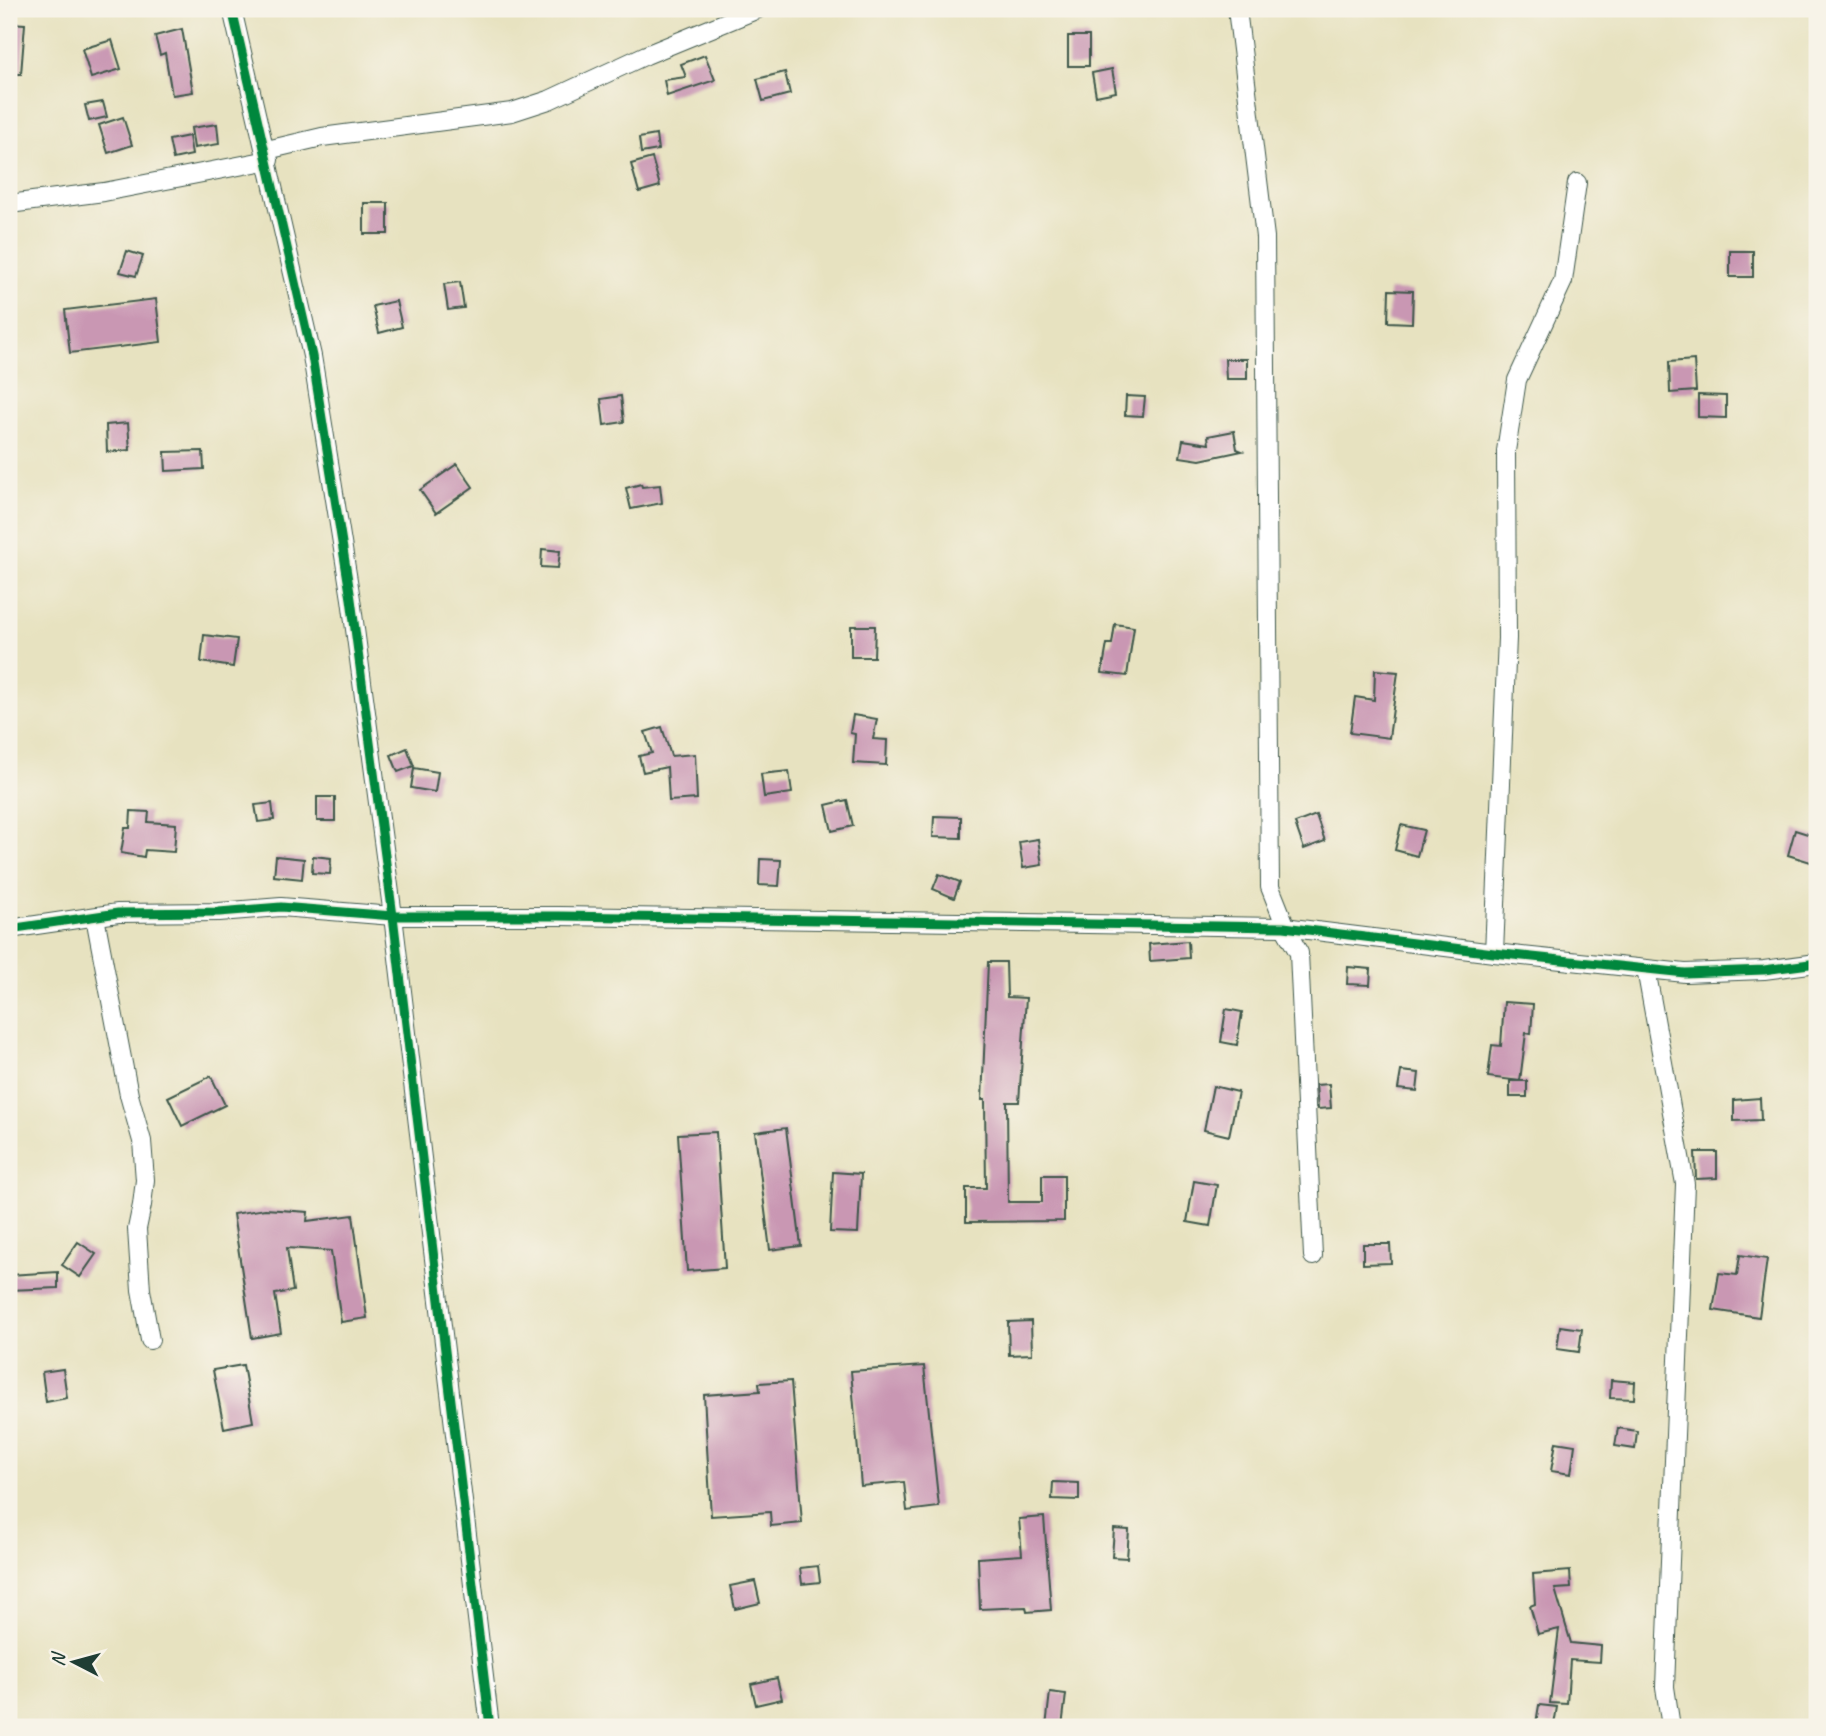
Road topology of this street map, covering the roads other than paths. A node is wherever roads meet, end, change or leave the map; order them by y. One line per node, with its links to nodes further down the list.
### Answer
1 (232, 9): 4 (street)
2 (758, 9): 4 (street)
3 (1237, 9): 9 (street)
4 (268, 155): 6 (street); 8 (street)
5 (1577, 183): 11 (street)
6 (9, 204)
7 (95, 916): 8 (street); 10 (street); 15 (street)
8 (393, 916): 9 (street); 16 (street)
9 (1284, 927): 11 (street); 14 (street)
10 (9, 929)
11 (1494, 953): 13 (street)
12 (1817, 963): 13 (street)
13 (1646, 969): 17 (street)
14 (1313, 1256)
15 (150, 1340)
16 (490, 1727)
17 (1671, 1727)

